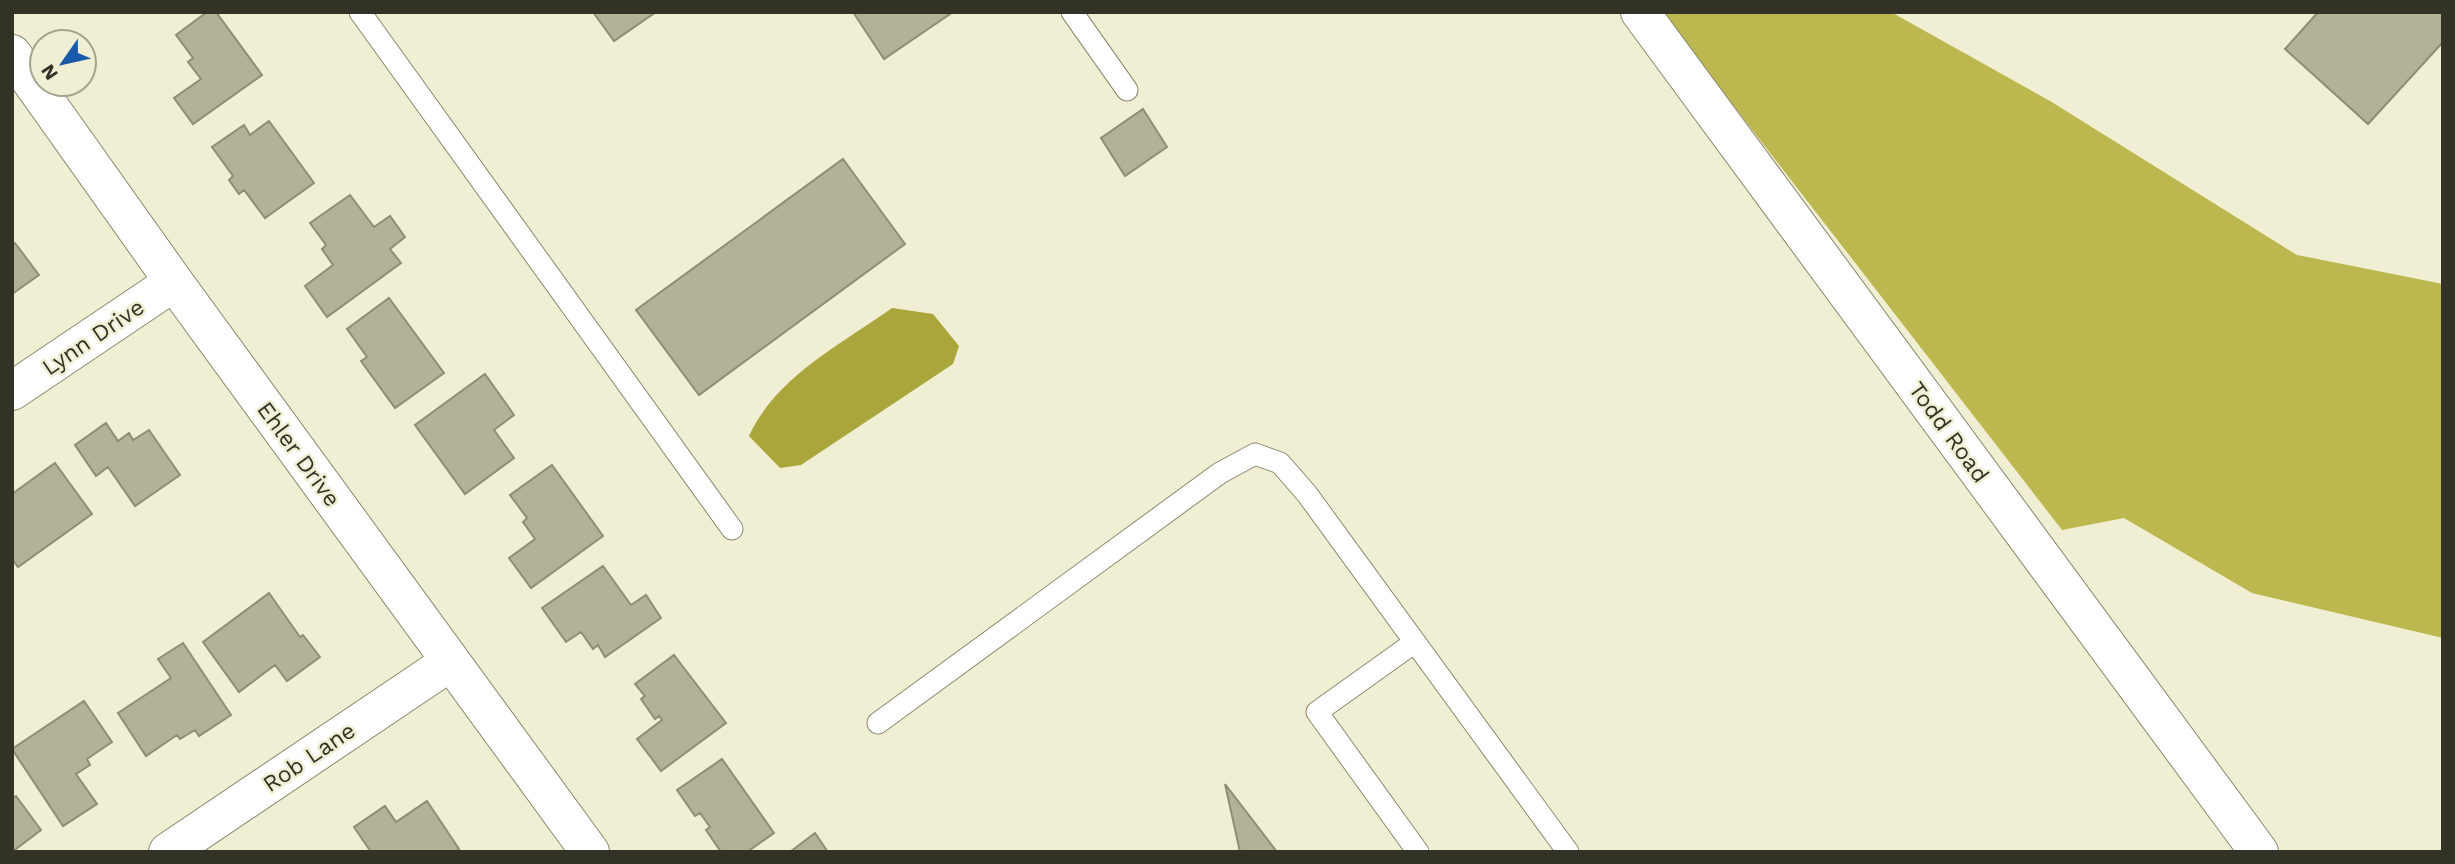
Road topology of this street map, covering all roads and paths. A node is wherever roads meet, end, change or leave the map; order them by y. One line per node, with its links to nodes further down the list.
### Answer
1 (360, 12): 8 (lane)
2 (1072, 12): 5 (lane)
3 (1640, 12): 16 (street, Todd Road)
4 (12, 54): 6 (street, Ehler Drive)
5 (1127, 90)
6 (174, 282): 7 (street, Lynn Drive); 10 (street, Ehler Drive)
7 (12, 391)
8 (732, 529)
9 (1415, 642): 11 (lane); 14 (lane); 15 (lane)
10 (450, 662): 12 (street, Rob Lane); 13 (street, Ehler Drive)
11 (878, 723)
12 (168, 852)
13 (590, 852)
14 (1418, 852)
15 (1568, 852)
16 (2259, 852)

